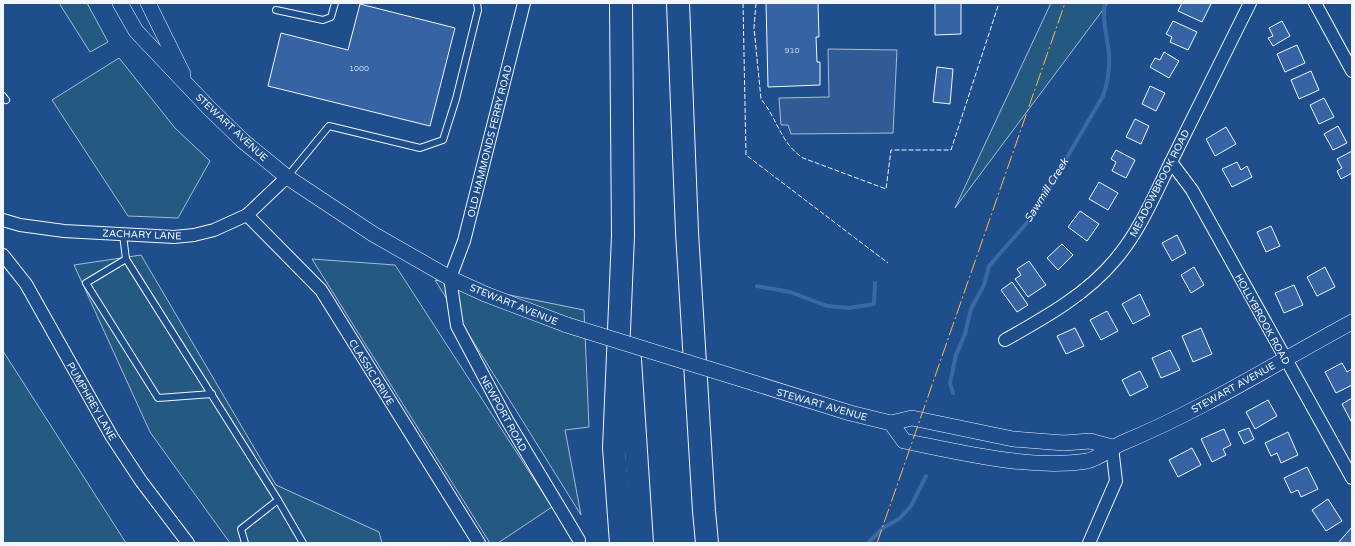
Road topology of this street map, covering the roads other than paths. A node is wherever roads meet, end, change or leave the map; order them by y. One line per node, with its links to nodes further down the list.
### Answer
1 (120, 3): 16 (street, STEWART AVENUE)
2 (148, 3): 16 (street, STEWART AVENUE)
3 (335, 3): 12 (lane)
4 (477, 3): 18 (lane)
5 (524, 3): 25 (street, OLD HAMMONDS FERRY ROAD)
6 (615, 3): 13 (highway)
7 (621, 3): 13 (highway)
8 (678, 3): 14 (highway)
9 (685, 3): 14 (highway)
10 (1250, 3): 17 (street, MEADOWBROOK ROAD)
11 (1315, 3): 15 (street)
12 (276, 10)
13 (622, 68): 22 (highway)
14 (681, 70): 41 (highway)
15 (1352, 71)
16 (189, 86): 18 (street, STEWART AVENUE)
17 (1170, 162): 27 (street, MEADOWBROOK ROAD); 28 (street, HOLLYBROOK ROAD)
18 (287, 177): 19 (street, ZACHARY LANE); 25 (street, STEWART AVENUE)
19 (247, 215): 21 (street, ZACHARY LANE); 38 (street, CLASSIC DRIVE)
20 (3, 220): 21 (street, ZACHARY LANE)
21 (123, 235): 24 (lane)
22 (623, 236): 39 (highway); 40 (highway)
23 (3, 254): 35 (street, PUMPHREY LANE)
24 (126, 260): 29 (lane); 29 (lane)
25 (450, 278): 30 (street, STEWART AVENUE, bridge); 34 (street, NEWPORT ROAD)
26 (1352, 322): 28 (street, STEWART AVENUE)
27 (1005, 340)
28 (1285, 359): 31 (street, STEWART AVENUE); 32 (street, HOLLYBROOK ROAD)
29 (212, 394): 33 (lane)
30 (891, 423): 31 (street, STEWART AVENUE); 31 (street, STEWART AVENUE)
31 (1112, 447): 42 (street)
32 (1352, 478)
33 (278, 500): 36 (lane); 37 (lane)
34 (580, 540)
35 (188, 543)
36 (245, 543)
37 (303, 543)
38 (479, 543)
39 (621, 543)
40 (642, 543)
41 (707, 543)
42 (1089, 543)

